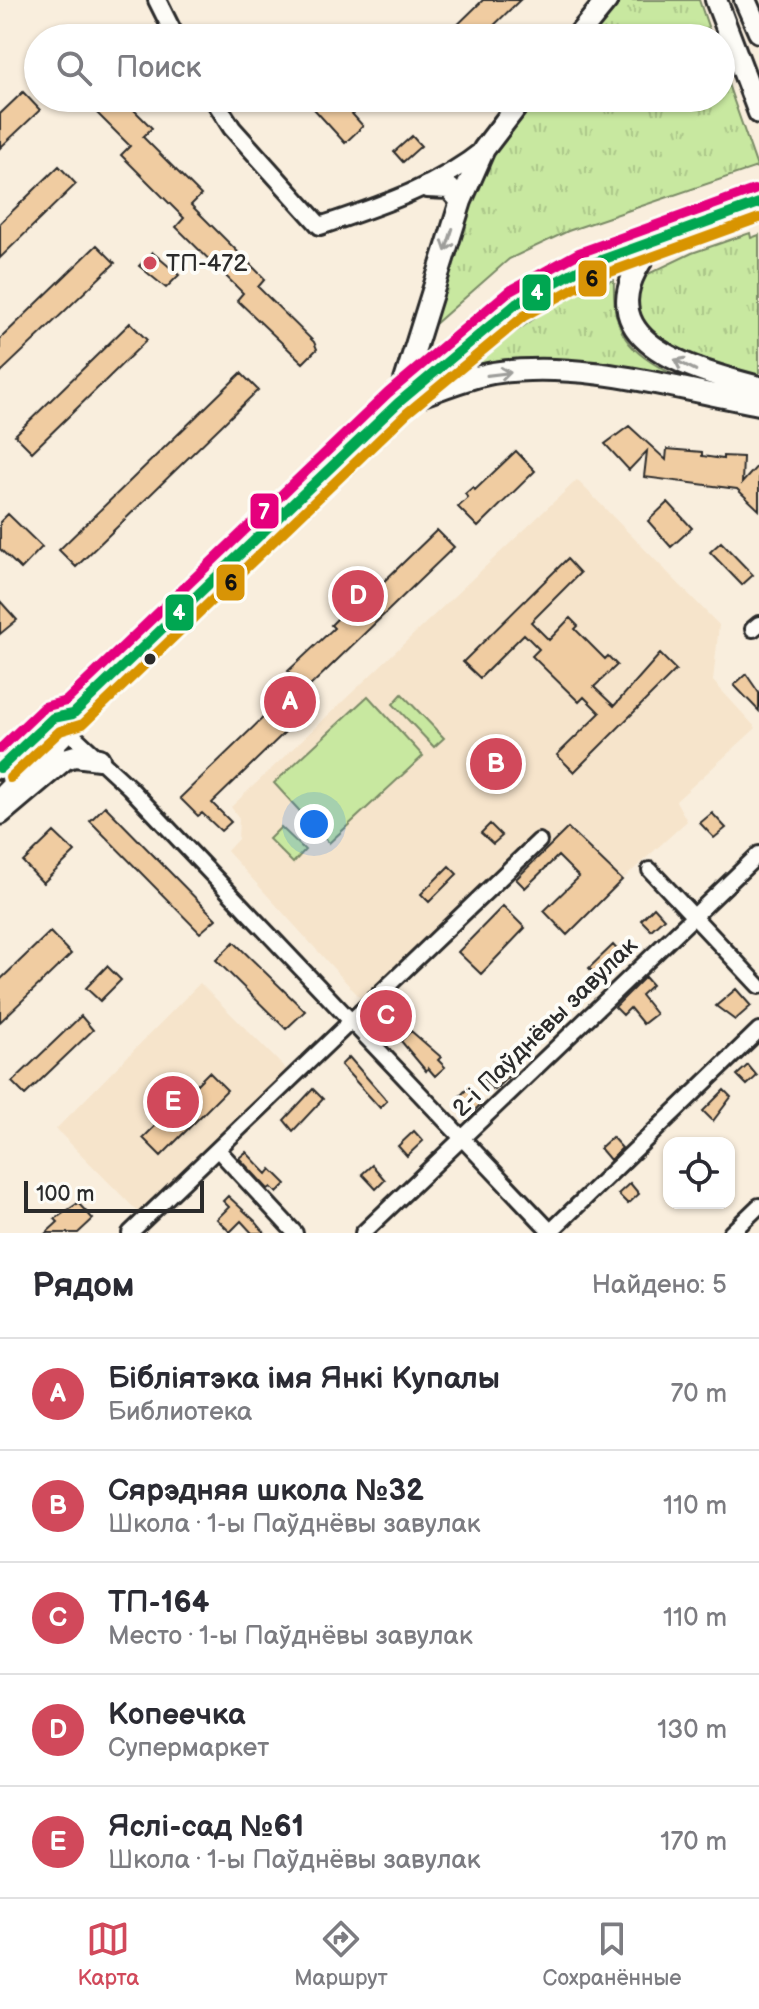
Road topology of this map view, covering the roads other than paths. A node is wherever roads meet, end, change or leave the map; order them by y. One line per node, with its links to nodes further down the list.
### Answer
1 (157, 0): 5 (street)
2 (607, 0): 6 (main road)
3 (716, 0): 7 (main road)
4 (745, 0): 8 (main road)
5 (169, 24)
6 (587, 24)
7 (725, 24)
8 (759, 32)
9 (735, 49): 10 (main road)
10 (758, 109)
11 (222, 112): 14 (street)
12 (512, 112): 13 (main road)
13 (484, 149): 14 (street); 15 (main road)
14 (427, 187): 15 (main road)
15 (461, 201): 19 (main road, one-way to 19)
16 (751, 206): 17 (main road)
17 (661, 236): 18 (main road, one-way to 17); 19 (main road)
18 (759, 387)
19 (398, 403): 20 (main road, one-way to 20); 21 (main road)
20 (759, 404)
21 (65, 721): 22 (street); 23 (main road); 24 (main road)
22 (99, 759): 25 (main road); 31 (street)
23 (0, 768)
24 (0, 798)
25 (0, 814)
26 (539, 841): 31 (street)
27 (759, 854): 29 (street, 2-і Паўднёвы завулак)
28 (650, 870): 29 (street)
29 (691, 917): 30 (street); 33 (street, 2-і Паўднёвы завулак)
30 (759, 986)
31 (352, 1022): 33 (street); 34 (street)
32 (759, 1030): 39 (street)
33 (463, 1137): 38 (street, 2-і Паўднёвы завулак); 39 (street)
34 (219, 1151): 36 (street); 37 (street)
35 (759, 1206): 40 (street)
36 (130, 1233)
37 (295, 1233)
38 (363, 1233)
39 (551, 1233)
40 (731, 1233)

